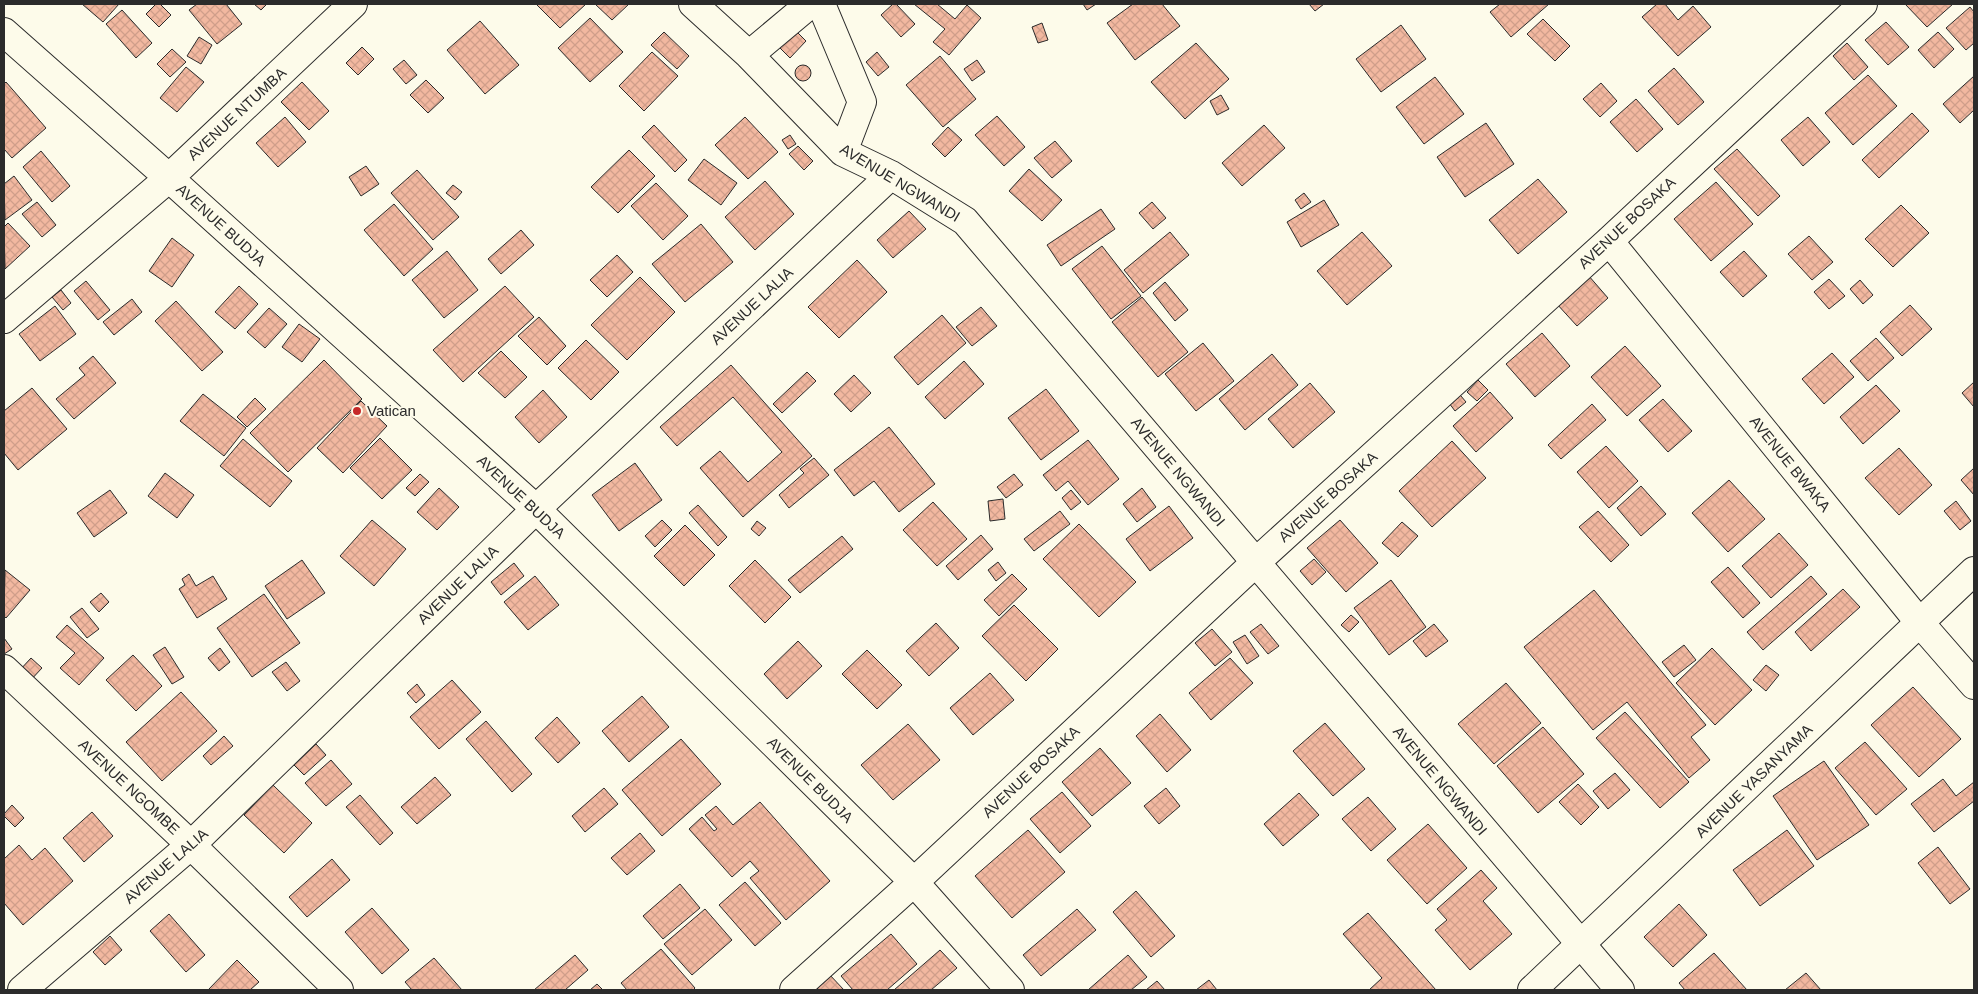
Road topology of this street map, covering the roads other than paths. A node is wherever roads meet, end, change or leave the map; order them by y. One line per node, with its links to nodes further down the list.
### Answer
1 (353, 4): 10 (street, AVENUE NTUMBA)
2 (693, 4): 7 (street, AVENUE NGWANDI)
3 (810, 4): 7 (street)
4 (821, 4): 8 (street)
5 (1863, 4): 11 (street, AVENUE BOSAKA)
6 (4, 32): 10 (street, AVENUE BUDJA)
7 (749, 55): 8 (street, AVENUE NGWANDI)
8 (843, 152): 9 (street, AVENUE NGWANDI)
9 (890, 175): 13 (street, AVENUE LALIA); 14 (street, AVENUE NGWANDI)
10 (169, 178): 12 (street, AVENUE NTUMBA); 13 (street, AVENUE BUDJA)
11 (1609, 240): 14 (street, AVENUE BOSAKA); 16 (street, AVENUE BWAKA)
12 (4, 319)
13 (536, 509): 19 (street, AVENUE LALIA); 20 (street, AVENUE BUDJA)
14 (1255, 563): 20 (street, AVENUE BOSAKA); 21 (street, AVENUE NGWANDI)
15 (1974, 571): 16 (street, AVENUE YASANYAMA)
16 (1920, 623): 18 (street, AVENUE BWAKA); 21 (street, AVENUE YASANYAMA)
17 (4, 669): 19 (street, AVENUE NGOMBE)
18 (1974, 685)
19 (192, 845): 22 (street, AVENUE LALIA); 23 (street, AVENUE NGOMBE)
20 (914, 882): 24 (street, AVENUE BOSAKA); 25 (street, AVENUE BUDJA)
21 (1581, 946): 26 (street, AVENUE YASANYAMA); 27 (street, AVENUE NGWANDI)
22 (22, 990)
23 (339, 990)
24 (794, 990)
25 (1010, 990)
26 (1532, 990)
27 (1620, 990)

